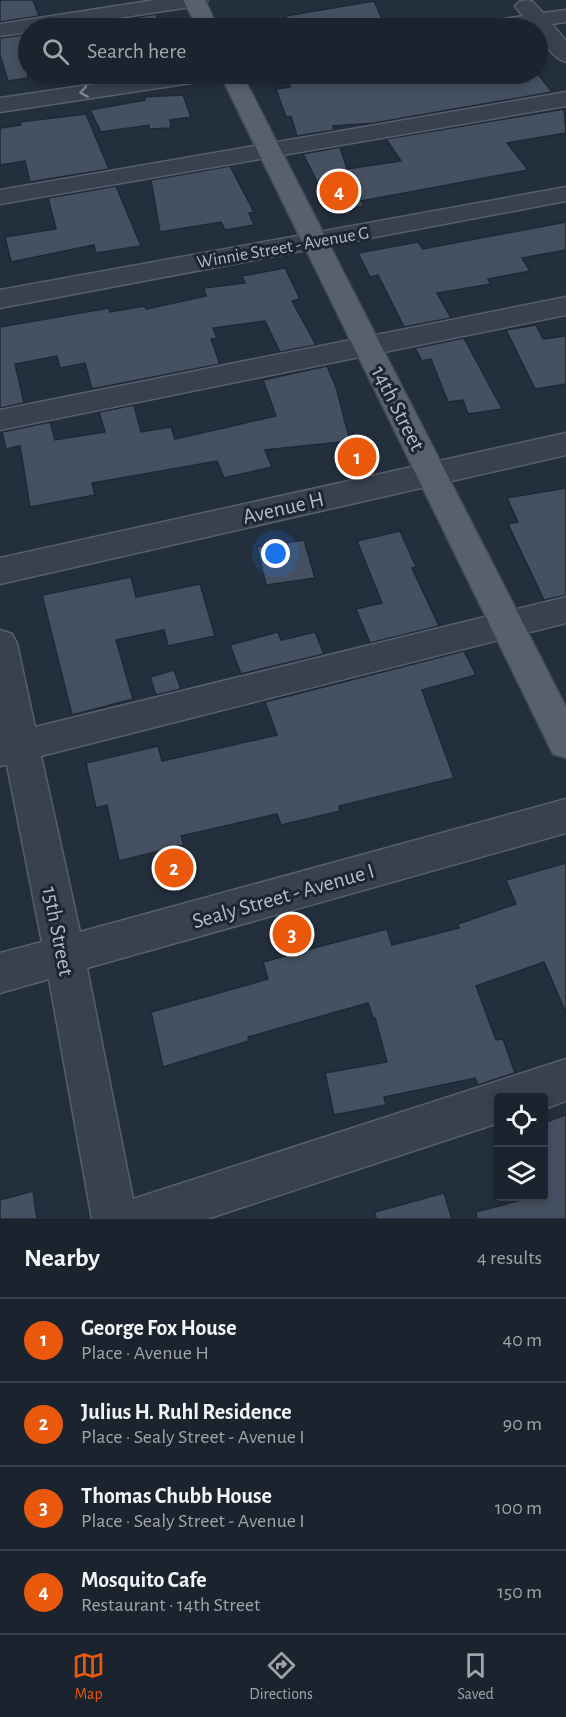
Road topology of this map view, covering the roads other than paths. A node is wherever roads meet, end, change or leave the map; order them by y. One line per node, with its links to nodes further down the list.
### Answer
1 (195, 0): 4 (street); 5 (main road)
2 (521, 0): 6 (street)
3 (566, 16): 7 (street)
4 (78, 18)
5 (203, 18)
6 (536, 18)
7 (548, 19)
8 (18, 27): 9 (street)
9 (0, 30)
10 (548, 32): 11 (street)
11 (566, 55)
12 (138, 84): 15 (street, one-way to 15)
13 (236, 84): 16 (main road, 14th Street)
14 (566, 99): 16 (street)
15 (0, 105)
16 (270, 150): 18 (street); 19 (main road, 14th Street)
17 (566, 194): 19 (street, Winnie Street - Avenue G)
18 (0, 197)
19 (315, 241): 20 (street, Winnie Street - Avenue G); 22 (main road, 14th Street)
20 (0, 299)
21 (566, 306): 22 (street)
22 (367, 344): 23 (street); 25 (main road, 14th Street)
23 (0, 420)
24 (566, 444): 25 (street, Avenue H)
25 (432, 474): 26 (street, Avenue H); 28 (main road, 14th Street)
26 (0, 571)
27 (566, 610): 28 (street)
28 (507, 625): 30 (main road, 14th Street); 31 (street)
29 (0, 644): 31 (street, 15th Street)
30 (566, 743)
31 (11, 748): 33 (street, 15th Street)
32 (566, 816): 33 (street, Sealy Street - Avenue I)
33 (65, 956): 34 (street, Sealy Street - Avenue I); 38 (street, 15th Street)
34 (0, 973)
35 (566, 1080): 36 (street)
36 (528, 1093)
37 (494, 1103): 39 (street)
38 (114, 1219)
39 (138, 1219)

